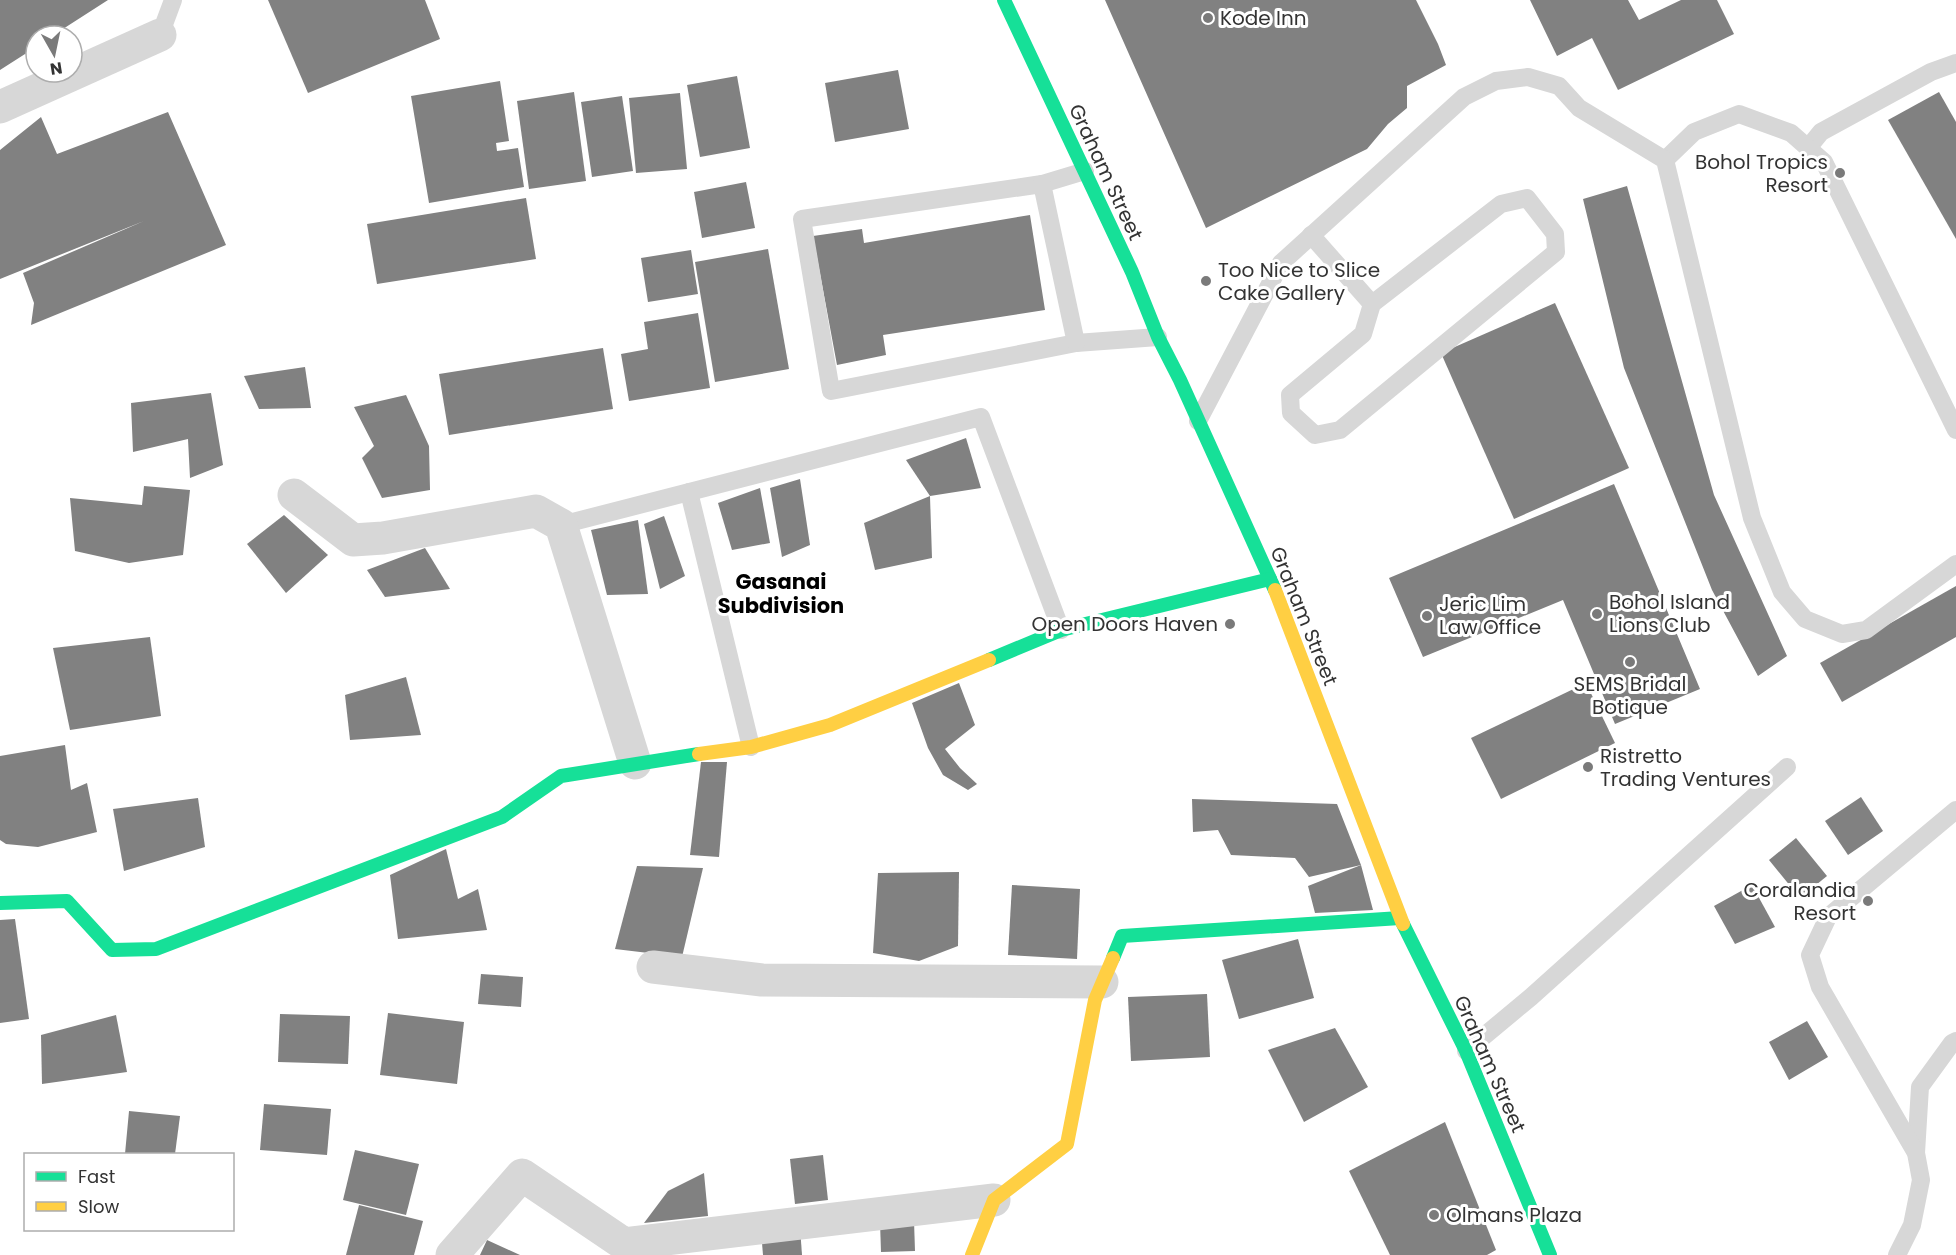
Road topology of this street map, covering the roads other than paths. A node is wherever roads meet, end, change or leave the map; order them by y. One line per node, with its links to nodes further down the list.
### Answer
1 (173, 0): 3 (lane)
2 (1004, 0): 8 (street, Graham Street)
3 (159, 35): 5 (street)
4 (1956, 63): 6 (lane)
5 (0, 107)
6 (1808, 148): 7 (lane); 15 (lane)
7 (1665, 160): 10 (lane); 19 (lane)
8 (1085, 171): 9 (lane); 12 (street, Graham Street)
9 (1042, 184): 13 (lane); 13 (lane)
10 (1311, 235): 11 (lane); 14 (lane)
11 (1372, 304): 11 (lane)
12 (1158, 337): 13 (lane); 14 (street, Graham Street)
13 (1076, 342)
14 (1198, 421): 20 (street, Graham Street)
15 (1956, 430)
16 (689, 492): 18 (lane); 21 (lane); 22 (lane)
17 (294, 495): 18 (street)
18 (561, 525): 23 (street)
19 (1956, 564)
20 (1270, 579): 21 (street); 27 (street, Graham Street)
21 (1061, 630): 22 (street)
22 (751, 747): 23 (street)
23 (635, 763): 26 (street)
24 (1787, 767): 31 (lane)
25 (1956, 810): 32 (lane)
26 (0, 903)
27 (1400, 918): 29 (street); 31 (street, Graham Street)
28 (653, 967): 29 (street)
29 (1102, 982): 33 (street)
30 (1956, 1041): 32 (lane)
31 (1466, 1051): 34 (street, Graham Street)
32 (1916, 1153): 38 (lane)
33 (994, 1200): 35 (street); 36 (street)
34 (1548, 1250): 37 (lane)
35 (452, 1255)
36 (972, 1255)
37 (1529, 1255)
38 (1897, 1255)

